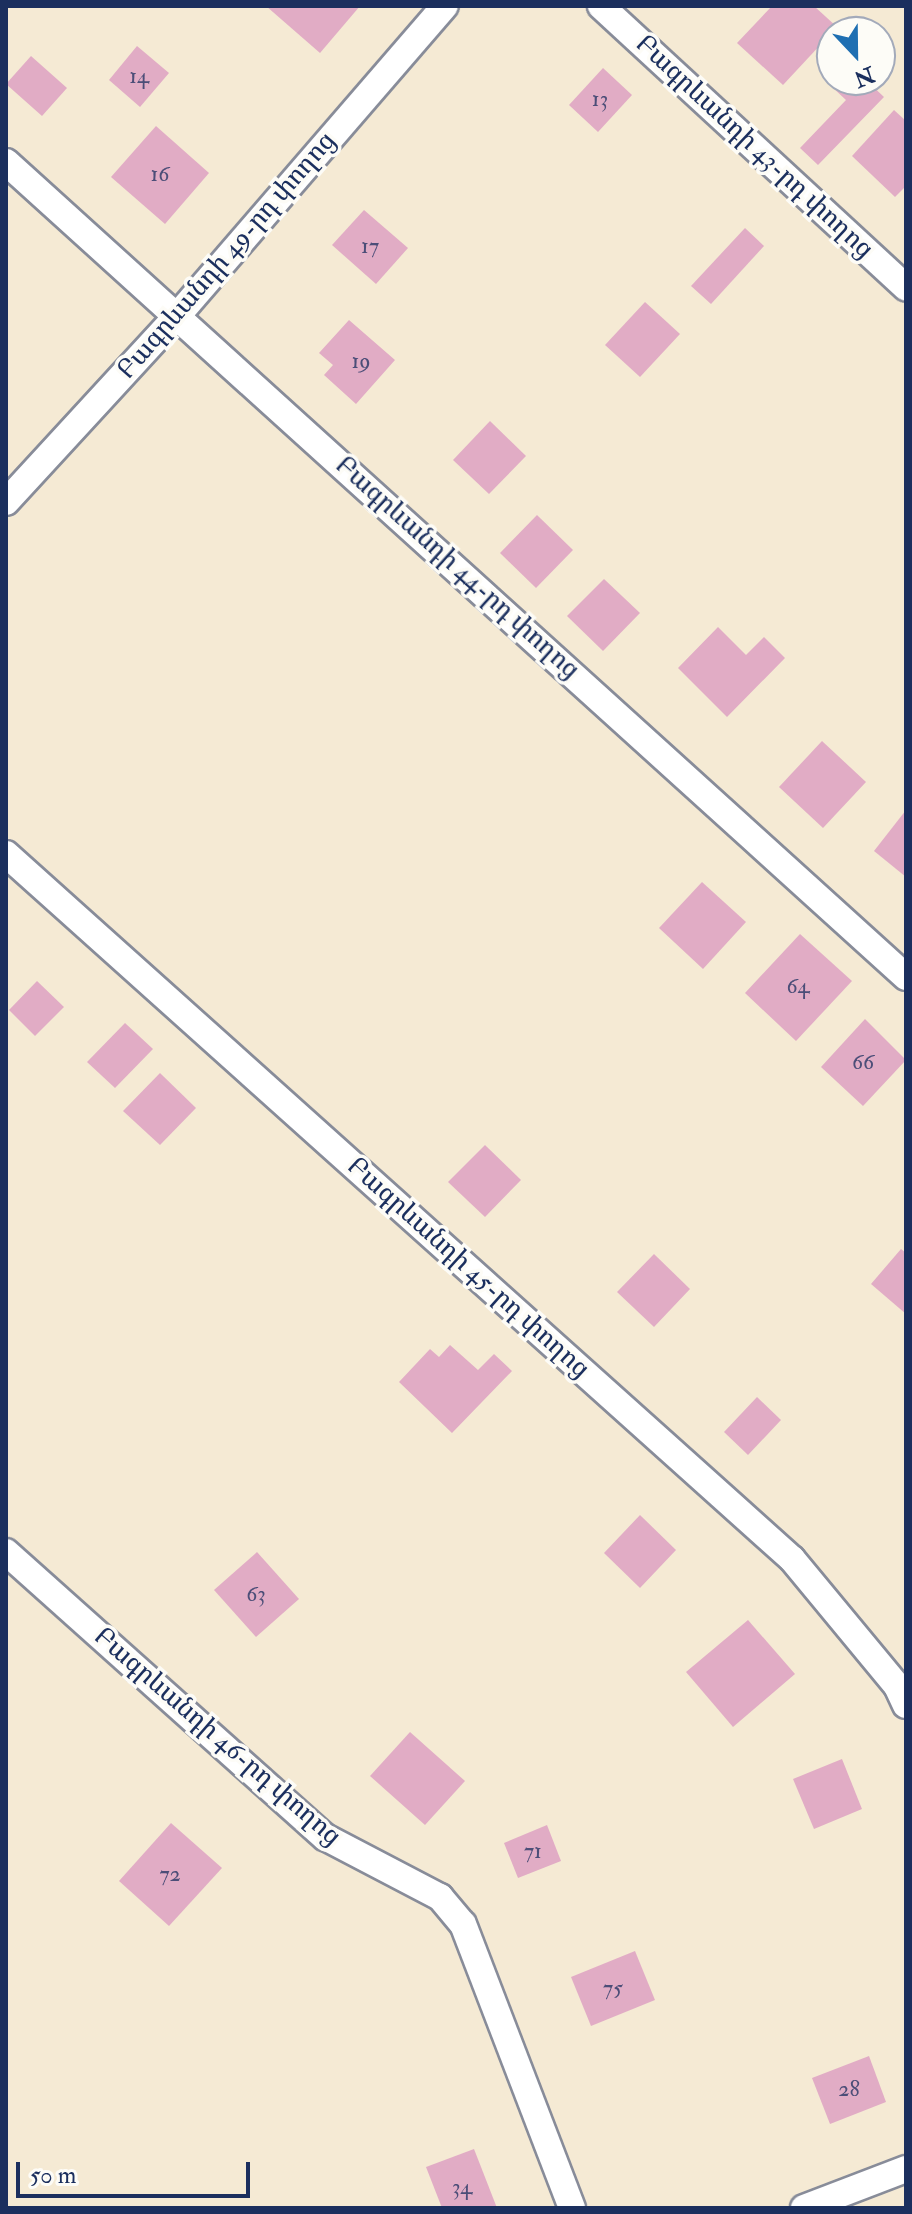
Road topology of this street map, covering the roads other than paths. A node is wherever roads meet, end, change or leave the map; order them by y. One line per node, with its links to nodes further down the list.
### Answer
1 (445, 6): 5 (street, Բագրևանդի 49-րդ փողոց)
2 (601, 6): 4 (street, Բագրևանդի 43-րդ փողոց)
3 (6, 162): 5 (street, Բագրևանդի 44-րդ փողոց)
4 (906, 287)
5 (178, 315): 6 (street, Բագրևանդի 49-րդ փողոց); 8 (street, Բագրևանդի 44-րդ փողոց)
6 (6, 502)
7 (6, 854): 10 (street, Բագրևանդի 45-րդ փողոց)
8 (901, 961)
9 (6, 1552): 12 (street, Բագրևանդի 46-րդ փողոց)
10 (906, 1705)
11 (906, 2169): 13 (street)
12 (572, 2208)
13 (804, 2208)

